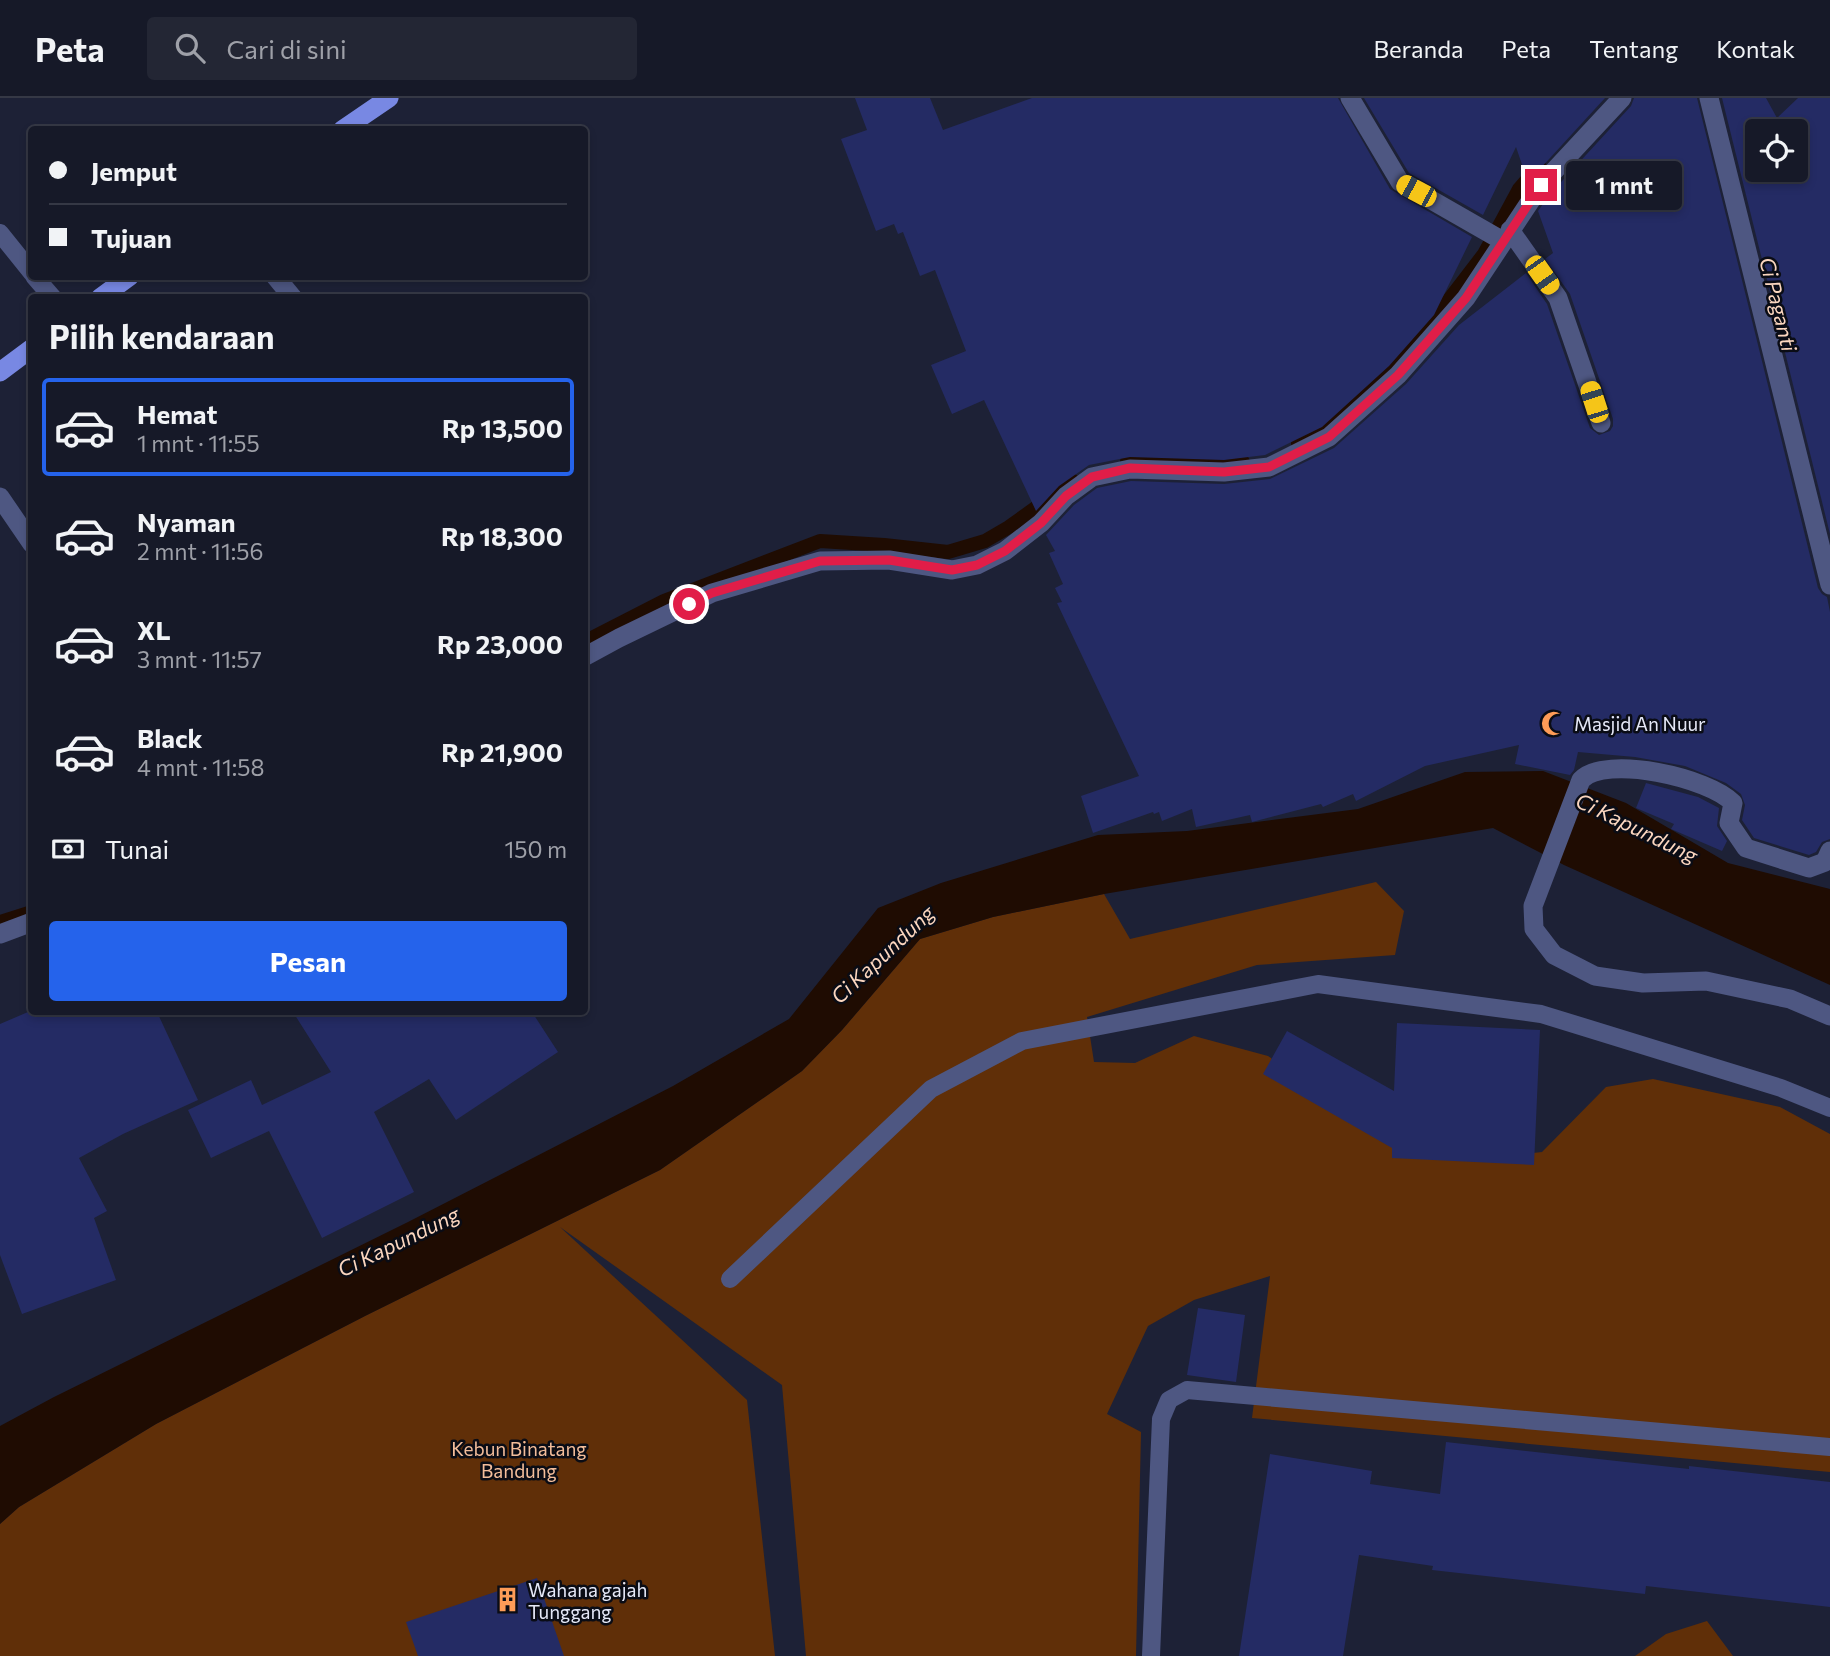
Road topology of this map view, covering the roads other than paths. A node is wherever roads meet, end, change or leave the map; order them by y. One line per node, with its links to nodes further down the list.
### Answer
1 (389, 98): 5 (main road)
2 (1350, 98): 7 (street)
3 (1622, 98): 7 (street)
4 (1709, 98): 20 (street)
5 (348, 126)
6 (0, 233): 8 (lane)
7 (1507, 235): 17 (street); 21 (street)
8 (28, 269)
9 (37, 280): 12 (lane)
10 (125, 280): 13 (main road)
11 (278, 280): 14 (street)
12 (50, 294)
13 (105, 294)
14 (289, 294)
15 (28, 351): 16 (main road)
16 (0, 372)
17 (1601, 422)
18 (0, 497): 19 (street)
19 (28, 538)
20 (1830, 585)
21 (588, 655)
22 (1830, 851): 25 (street)
23 (28, 924): 24 (street)
24 (0, 934)
25 (1830, 1016)
26 (1830, 1108): 27 (lane)
27 (730, 1279)
28 (1830, 1447): 29 (lane)
29 (1151, 1656)

